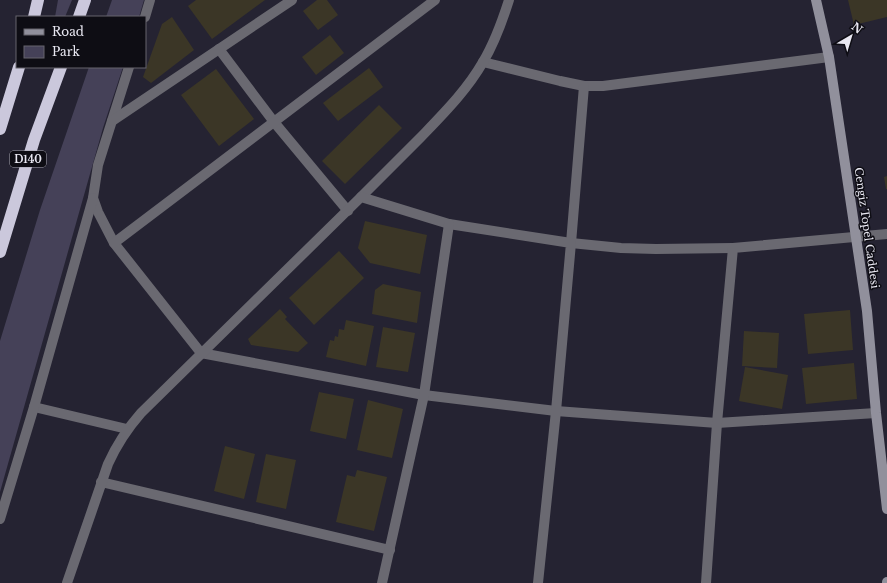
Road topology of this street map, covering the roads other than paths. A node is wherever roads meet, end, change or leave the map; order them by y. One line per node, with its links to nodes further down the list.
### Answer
1 (38, 0): 8 (highway)
2 (85, 0): 9 (highway)
3 (150, 0): 10 (street)
4 (292, 0): 11 (street)
5 (435, 0): 19 (street)
6 (509, 0): 13 (street)
7 (816, 0): 12 (street, Cengiz Topel Caddesi)
8 (34, 16)
9 (79, 16)
10 (145, 16)
11 (219, 49): 18 (street); 19 (street)
12 (829, 56): 17 (street); 26 (street, Cengiz Topel Caddesi)
13 (483, 62): 17 (street); 22 (street)
14 (19, 68): 20 (highway)
15 (61, 68): 30 (highway, D140)
16 (129, 68): 18 (street)
17 (584, 86): 28 (street)
18 (112, 120): 21 (street)
19 (274, 122): 23 (street); 27 (street)
20 (0, 129)
21 (93, 198): 27 (street); 33 (street)
22 (361, 198): 23 (street); 24 (street)
23 (348, 211): 31 (street)
24 (449, 224): 28 (street); 32 (street)
25 (887, 234): 26 (street)
26 (856, 236): 29 (street); 35 (street, Cengiz Topel Caddesi)
27 (114, 243): 31 (street)
28 (571, 243): 29 (street); 34 (street)
29 (733, 248): 36 (street)
30 (0, 252)
31 (201, 354): 32 (street); 37 (street)
32 (424, 396): 34 (street); 41 (street)
33 (34, 407): 37 (street); 40 (street)
34 (556, 411): 36 (street); 44 (street)
35 (876, 413): 36 (street); 39 (street, Cengiz Topel Caddesi)
36 (717, 423): 45 (street)
37 (127, 429): 38 (street)
38 (101, 482): 41 (street); 42 (street)
39 (887, 509)
40 (0, 518)
41 (390, 550): 43 (street)
42 (67, 583)
43 (382, 583)
44 (538, 583)
45 (706, 583)

